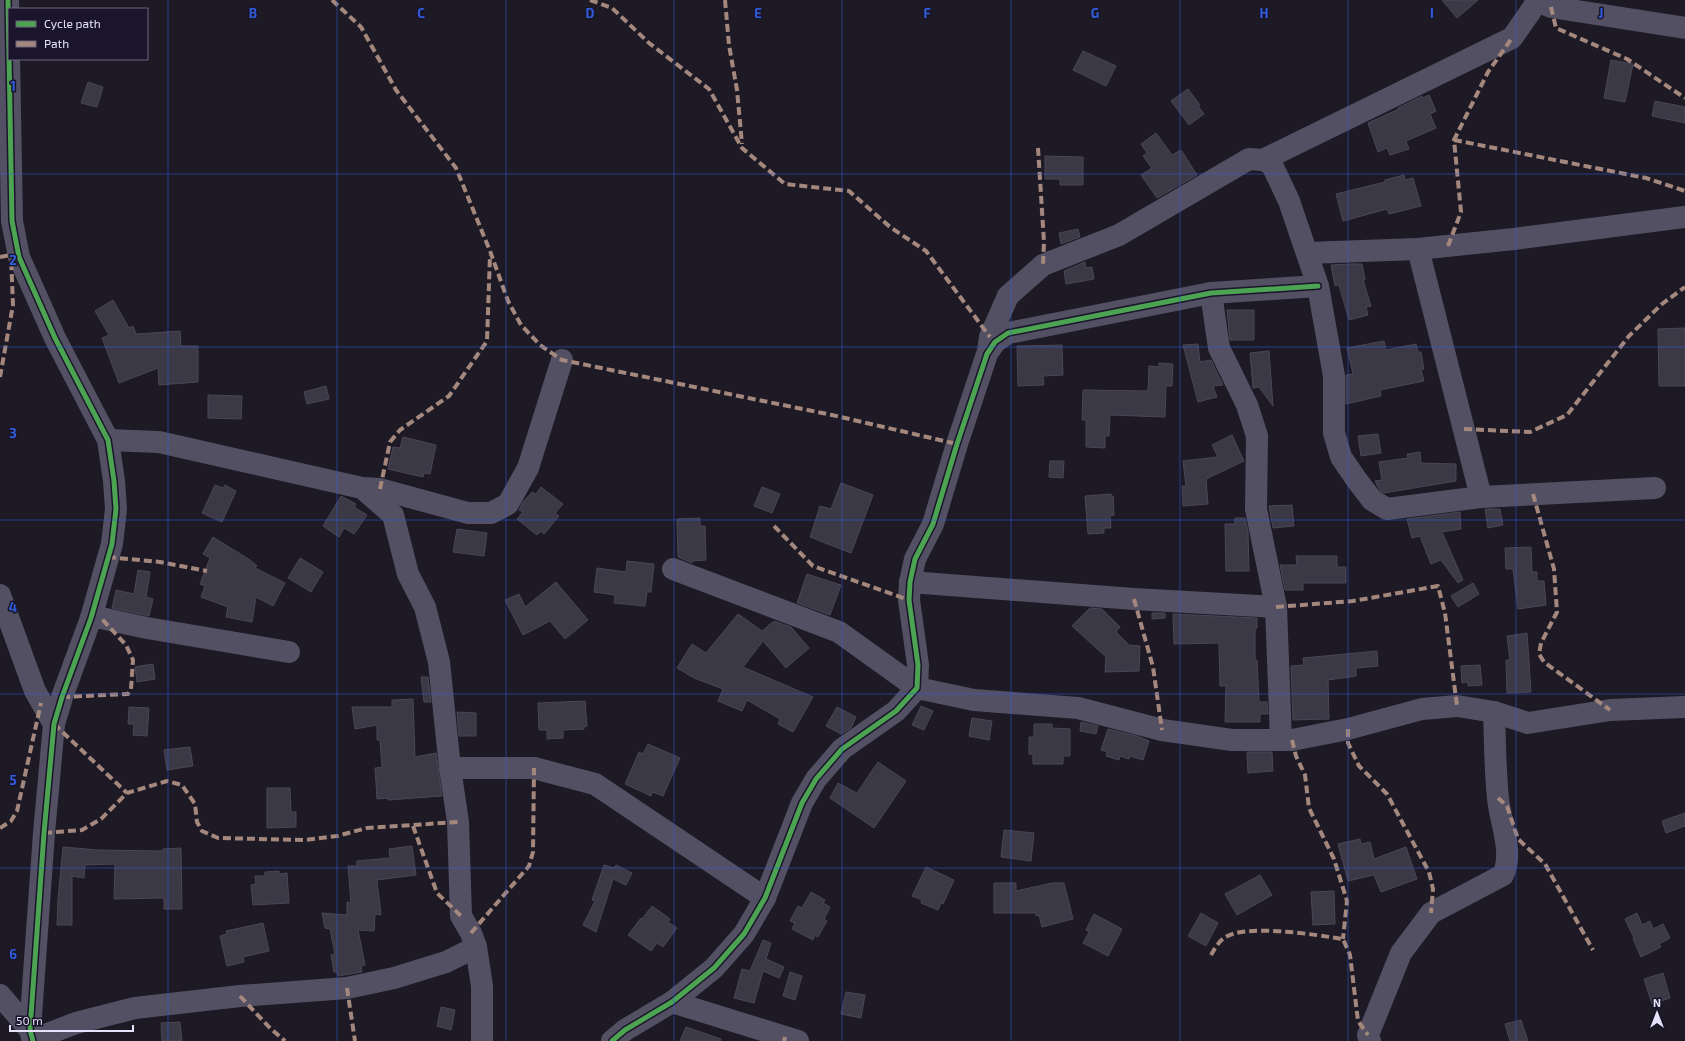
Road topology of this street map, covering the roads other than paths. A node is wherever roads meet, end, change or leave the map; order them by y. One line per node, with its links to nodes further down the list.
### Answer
1 (8, 0): 4 (street)
2 (1536, 1): 3 (street); 5 (street)
3 (1685, 28)
4 (4, 103): 13 (street)
5 (1263, 160): 8 (street); 11 (street)
6 (1685, 218): 7 (street)
7 (1418, 249): 8 (street); 16 (street)
8 (1307, 253): 9 (street)
9 (1318, 286): 10 (street); 16 (street)
10 (1211, 293): 11 (street); 20 (street)
11 (987, 354): 18 (street)
12 (562, 360): 14 (street)
13 (108, 440): 14 (street); 21 (street)
14 (362, 488): 28 (street)
15 (1655, 488): 16 (street)
16 (1481, 497)
17 (672, 569): 23 (street)
18 (910, 582): 20 (street); 23 (street)
19 (0, 595): 26 (street)
20 (1276, 607): 27 (street)
21 (91, 618): 22 (street); 26 (street)
22 (290, 652)
23 (917, 688): 27 (street); 29 (street)
24 (1685, 707): 25 (street)
25 (1494, 712): 27 (street); 37 (street)
26 (54, 724): 33 (street)
27 (1281, 740)
28 (450, 768): 29 (street); 30 (street)
29 (765, 898): 32 (street)
30 (476, 947): 33 (street); 34 (street)
31 (0, 994): 33 (street)
32 (672, 1002): 35 (street); 36 (street)
33 (32, 1037)
34 (482, 1041)
35 (612, 1041)
36 (798, 1041)
37 (1370, 1041)

